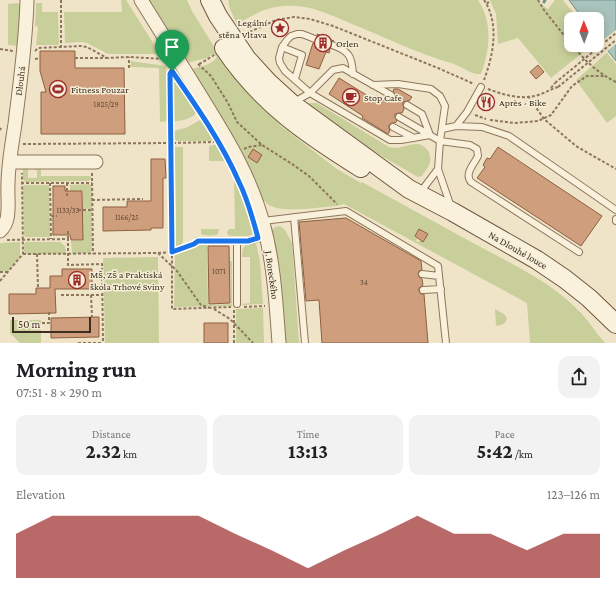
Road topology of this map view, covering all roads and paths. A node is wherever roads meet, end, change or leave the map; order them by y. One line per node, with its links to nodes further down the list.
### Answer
1 (27, 0): 58 (street, Dlouhá)
2 (61, 0): 16 (path)
3 (140, 0): 60 (street, J. Boreckého)
4 (196, 0): 69 (main road)
5 (210, 0): 45 (main road)
6 (484, 0): 9 (path)
7 (490, 0): 9 (path)
8 (538, 0): 11 (path)
9 (487, 4): 40 (path)
10 (616, 33): 41 (path, bridge)
11 (564, 34)
12 (240, 37): 40 (path)
13 (315, 39): 17 (lane)
14 (616, 40): 41 (path, bridge)
15 (332, 45): 34 (lane)
16 (61, 47): 22 (path); 27 (path)
17 (282, 47): 37 (lane); 37 (lane)
18 (0, 49): 19 (path)
19 (19, 52)
20 (218, 52): 29 (path)
21 (579, 52): 35 (path)
22 (32, 53)
23 (129, 57): 27 (path); 28 (path); 32 (path)
24 (35, 58): 25 (path)
25 (40, 58)
26 (75, 58): 27 (path)
27 (107, 58)
28 (165, 59)
29 (203, 62)
30 (198, 64): 59 (path)
31 (169, 65): 33 (path)
32 (128, 68)
33 (172, 71): 36 (path); 57 (path)
34 (353, 74): 39 (lane); 42 (lane)
35 (604, 76): 38 (path); 49 (path)
36 (177, 78)
37 (295, 79): 42 (lane)
38 (616, 82)
39 (373, 85): 43 (lane); 52 (lane)
40 (481, 87): 44 (path); 47 (lane)
41 (550, 89): 44 (path)
42 (310, 93): 45 (lane); 54 (lane)
43 (391, 95)
44 (528, 96): 49 (path)
45 (291, 103): 69 (main road)
46 (407, 105): 53 (lane)
47 (467, 112): 49 (path); 50 (lane)
48 (399, 117): 53 (lane)
49 (544, 118): 64 (path)
50 (456, 126): 52 (lane); 76 (lane)
51 (393, 127): 54 (lane)
52 (442, 129): 56 (lane)
53 (430, 135): 54 (lane); 56 (lane)
54 (414, 138)
55 (218, 140): 57 (path)
56 (440, 141): 63 (lane); 90 (lane)
57 (172, 143): 58 (path); 89 (path)
58 (12, 144): 61 (street, Dlouhá)
59 (262, 145): 60 (path); 73 (path)
60 (236, 154): 81 (street, J. Boreckého)
61 (10, 162): 62 (street); 65 (street, Dlouhá)
62 (94, 162): 68 (path)
63 (438, 169): 69 (lane); 77 (lane)
64 (616, 169)
65 (8, 183): 66 (path); 83 (street, Dlouhá)
66 (50, 183): 67 (path); 78 (path)
67 (67, 183): 68 (path); 70 (path)
68 (92, 183): 72 (path)
69 (414, 192): 77 (main road, Na Dlouhé louce)
70 (67, 196)
71 (143, 199): 72 (path)
72 (92, 200): 75 (path)
73 (337, 205)
74 (78, 210): 75 (path)
75 (92, 210): 95 (path)
76 (616, 210)
77 (452, 212): 116 (main road, Na Dlouhé louce)
78 (51, 216): 79 (path); 85 (path)
79 (57, 216)
80 (294, 217): 81 (lane); 102 (lane); 122 (lane)
81 (263, 222): 84 (street, J. Boreckého)
82 (68, 231): 86 (path)
83 (3, 235): 85 (path)
84 (266, 236): 88 (lane); 121 (street, J. Boreckého)
85 (51, 239): 86 (path)
86 (68, 239): 94 (path)
87 (198, 241): 88 (lane); 89 (path)
88 (237, 241): 97 (lane)
89 (172, 252): 91 (path); 98 (path)
90 (579, 252)
91 (158, 253): 95 (path); 98 (path)
92 (23, 254): 93 (path)
93 (38, 254): 94 (path); 103 (path)
94 (68, 254): 95 (path); 108 (path)
95 (93, 254)
96 (230, 259): 97 (lane)
97 (237, 259): 109 (lane)
98 (172, 267): 111 (path); 111 (path)
99 (0, 272): 100 (path)
100 (8, 272)
101 (422, 274): 102 (lane)
102 (439, 276): 104 (lane)
103 (38, 288)
104 (441, 289): 105 (lane); 123 (lane)
105 (423, 290)
106 (61, 295): 107 (path)
107 (91, 295): 108 (path); 113 (path)
108 (102, 295): 118 (path)
109 (236, 305): 110 (path); 111 (path); 114 (path)
110 (267, 306)
111 (213, 308): 114 (path)
112 (49, 310): 115 (path)
113 (92, 317)
114 (234, 322): 119 (path); 120 (path)
115 (37, 323)
116 (616, 324)
117 (78, 343): 118 (path)
118 (102, 343)
119 (234, 343)
120 (253, 343)
121 (279, 343)
122 (305, 343)
123 (446, 343)

